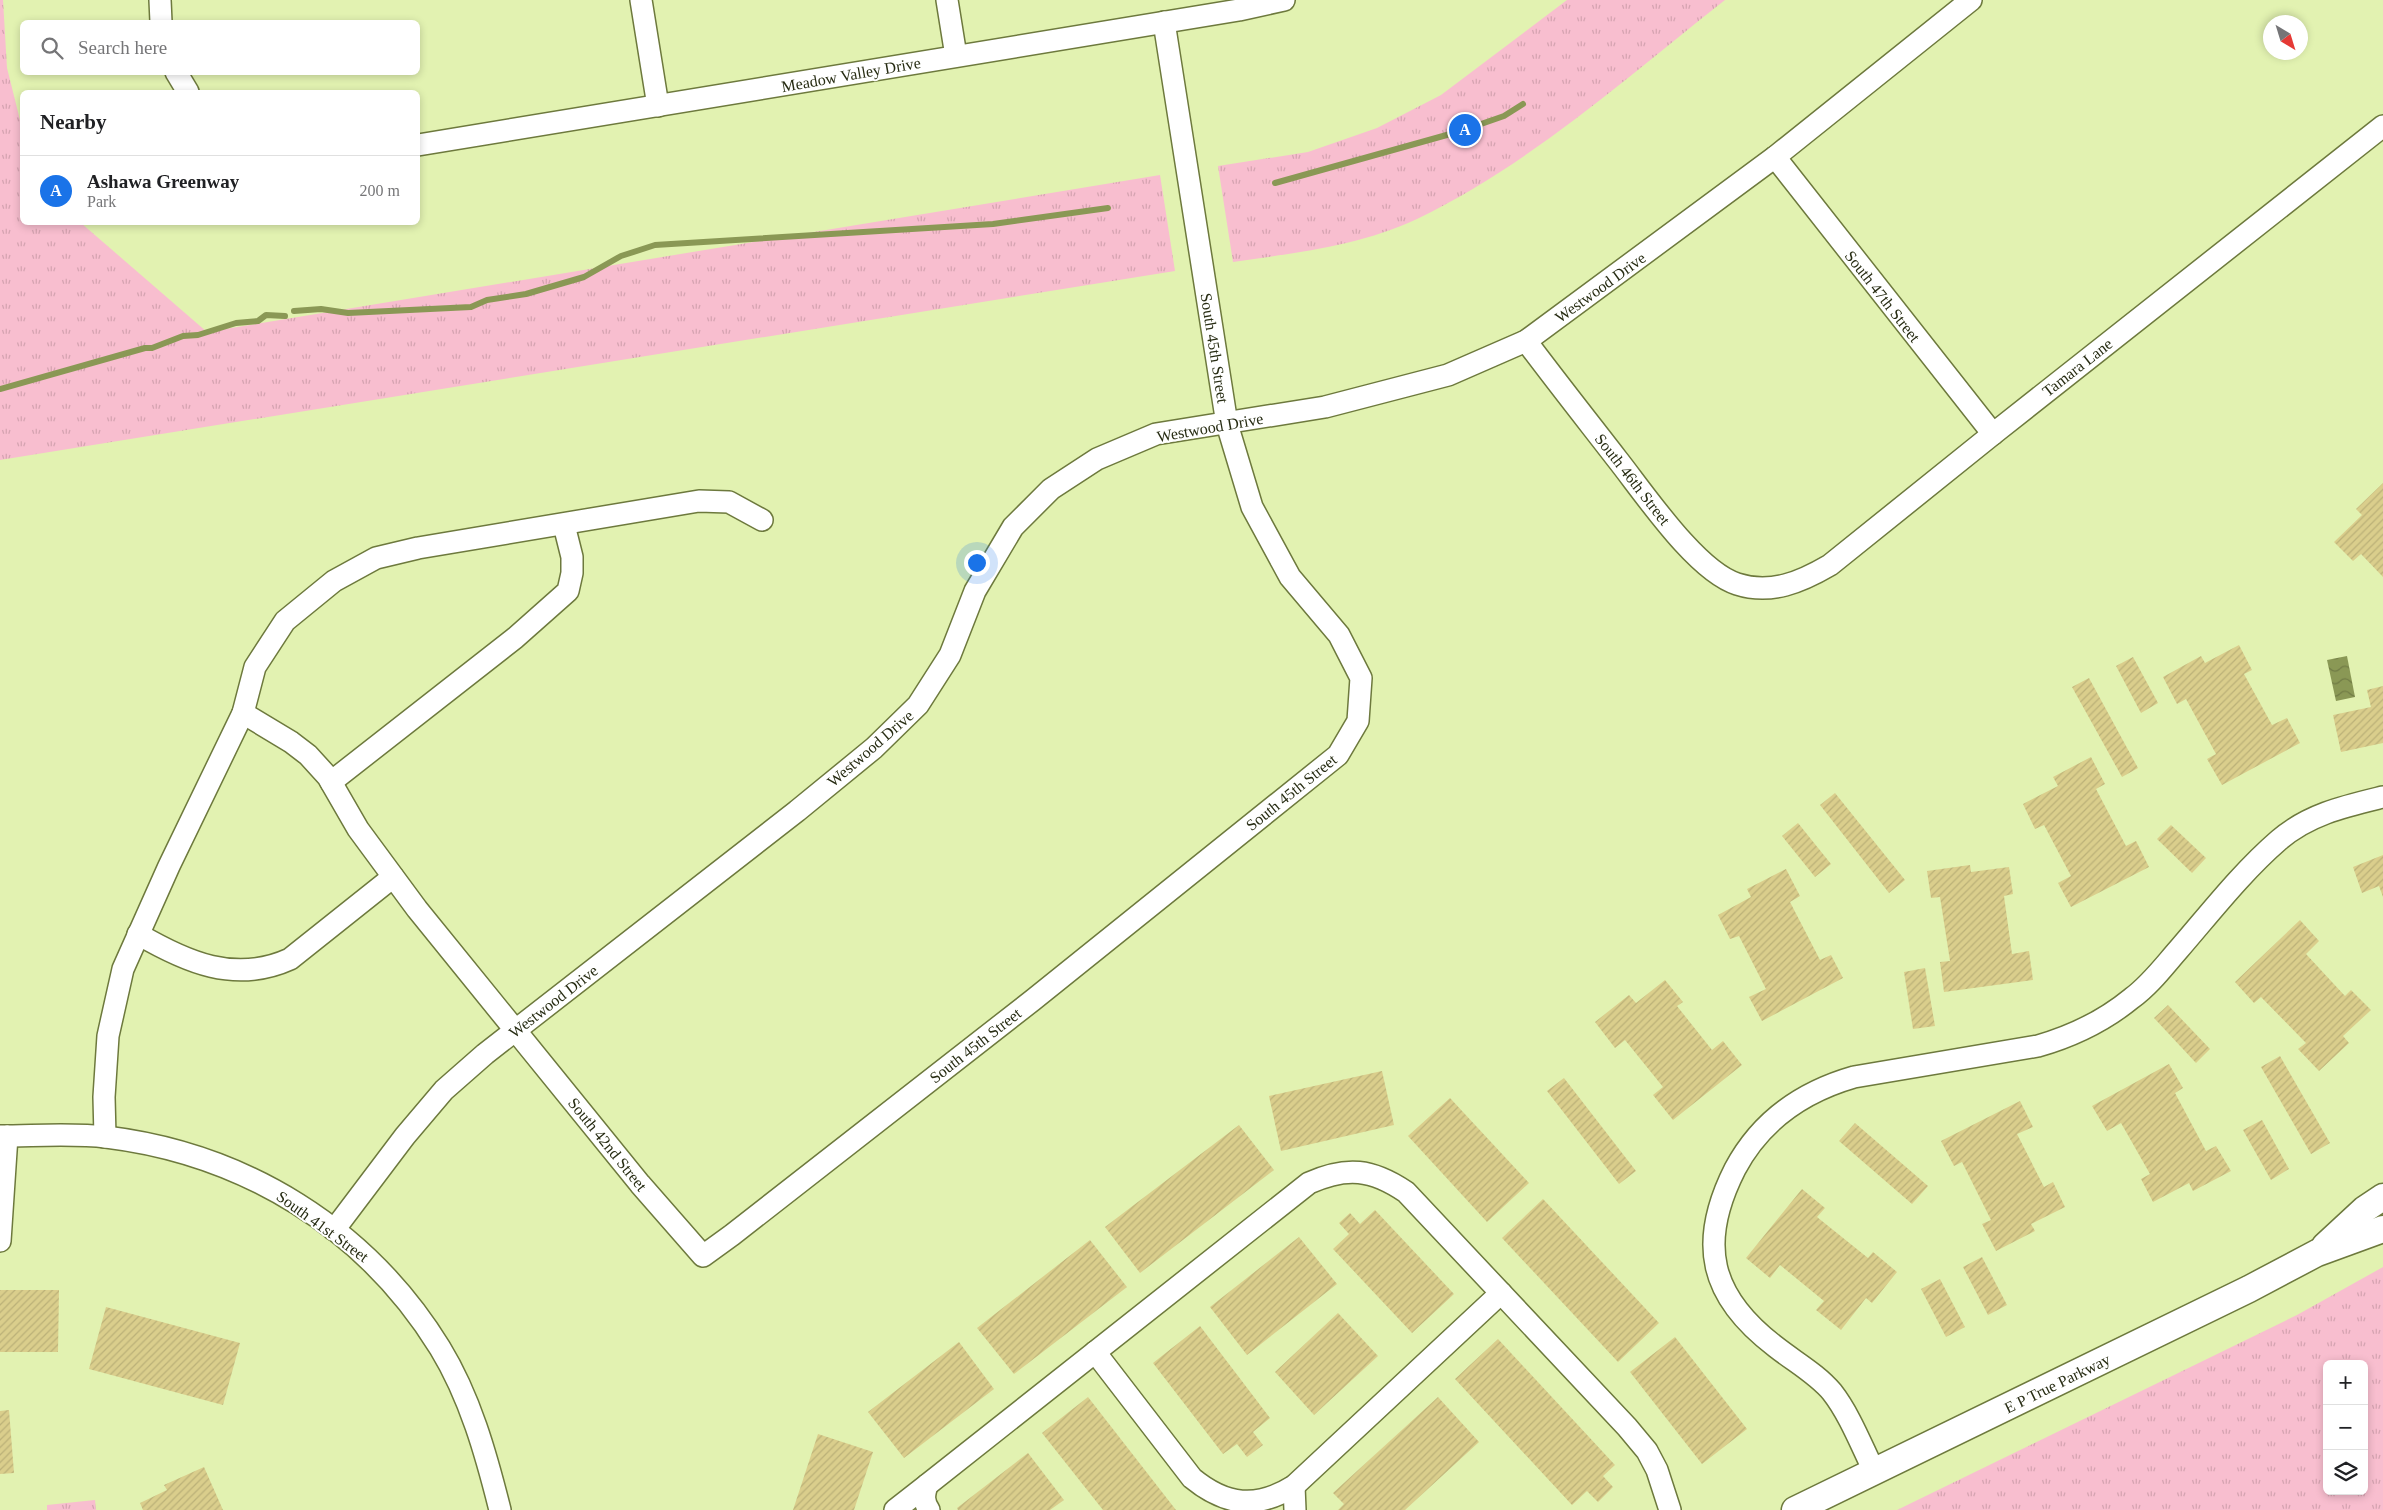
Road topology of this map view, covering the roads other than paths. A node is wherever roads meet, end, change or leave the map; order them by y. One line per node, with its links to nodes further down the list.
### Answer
1 (160, 0): 6 (street)
2 (641, 0): 11 (street)
3 (947, 0): 8 (street)
4 (1284, 0): 7 (street, Meadow Valley Drive)
5 (1971, 0): 14 (street, Westwood Drive)
6 (161, 20)
7 (1164, 22): 8 (street, Meadow Valley Drive); 16 (street, South 45th Street)
8 (956, 56): 11 (street, Meadow Valley Drive)
9 (178, 75): 10 (street)
10 (187, 90)
11 (658, 106): 13 (street, Meadow Valley Drive)
12 (2383, 126): 17 (street, Tamara Lane)
13 (420, 145)
14 (1775, 157): 15 (street, Westwood Drive); 17 (street, South 47th Street)
15 (1526, 341): 16 (street, Westwood Drive); 20 (street, South 46th Street)
16 (1227, 424): 26 (street, Westwood Drive); 34 (street, South 45th Street)
17 (1993, 434): 20 (street, Tamara Lane)
18 (762, 520): 19 (street)
19 (564, 525): 21 (street); 22 (street)
20 (1762, 588)
21 (243, 713): 22 (street, South 42nd Street); 25 (street)
22 (332, 782): 24 (street, South 42nd Street)
23 (2383, 797): 37 (street)
24 (393, 877): 25 (street); 26 (street, South 42nd Street)
25 (138, 934): 28 (street)
26 (516, 1031): 31 (street, Westwood Drive); 34 (street, South 42nd Street)
27 (3, 1136): 28 (street, South 41st Street); 32 (street)
28 (105, 1136): 31 (street, South 41st Street)
29 (2383, 1197): 33 (main road)
30 (2383, 1229): 33 (main road)
31 (334, 1230): 41 (street, South 41st Street)
32 (0, 1241)
33 (2317, 1253): 37 (main road, E P True Parkway)
34 (703, 1256)
35 (1501, 1293): 36 (street); 39 (street); 45 (street)
36 (1095, 1352): 38 (street); 40 (street)
37 (1875, 1473): 46 (main road, E P True Parkway)
38 (927, 1485): 42 (street); 43 (street)
39 (1294, 1486): 40 (street); 44 (street)
40 (1255, 1506)
41 (500, 1510)
42 (895, 1510)
43 (929, 1510)
44 (1295, 1510)
45 (1670, 1510)
46 (1795, 1510)

